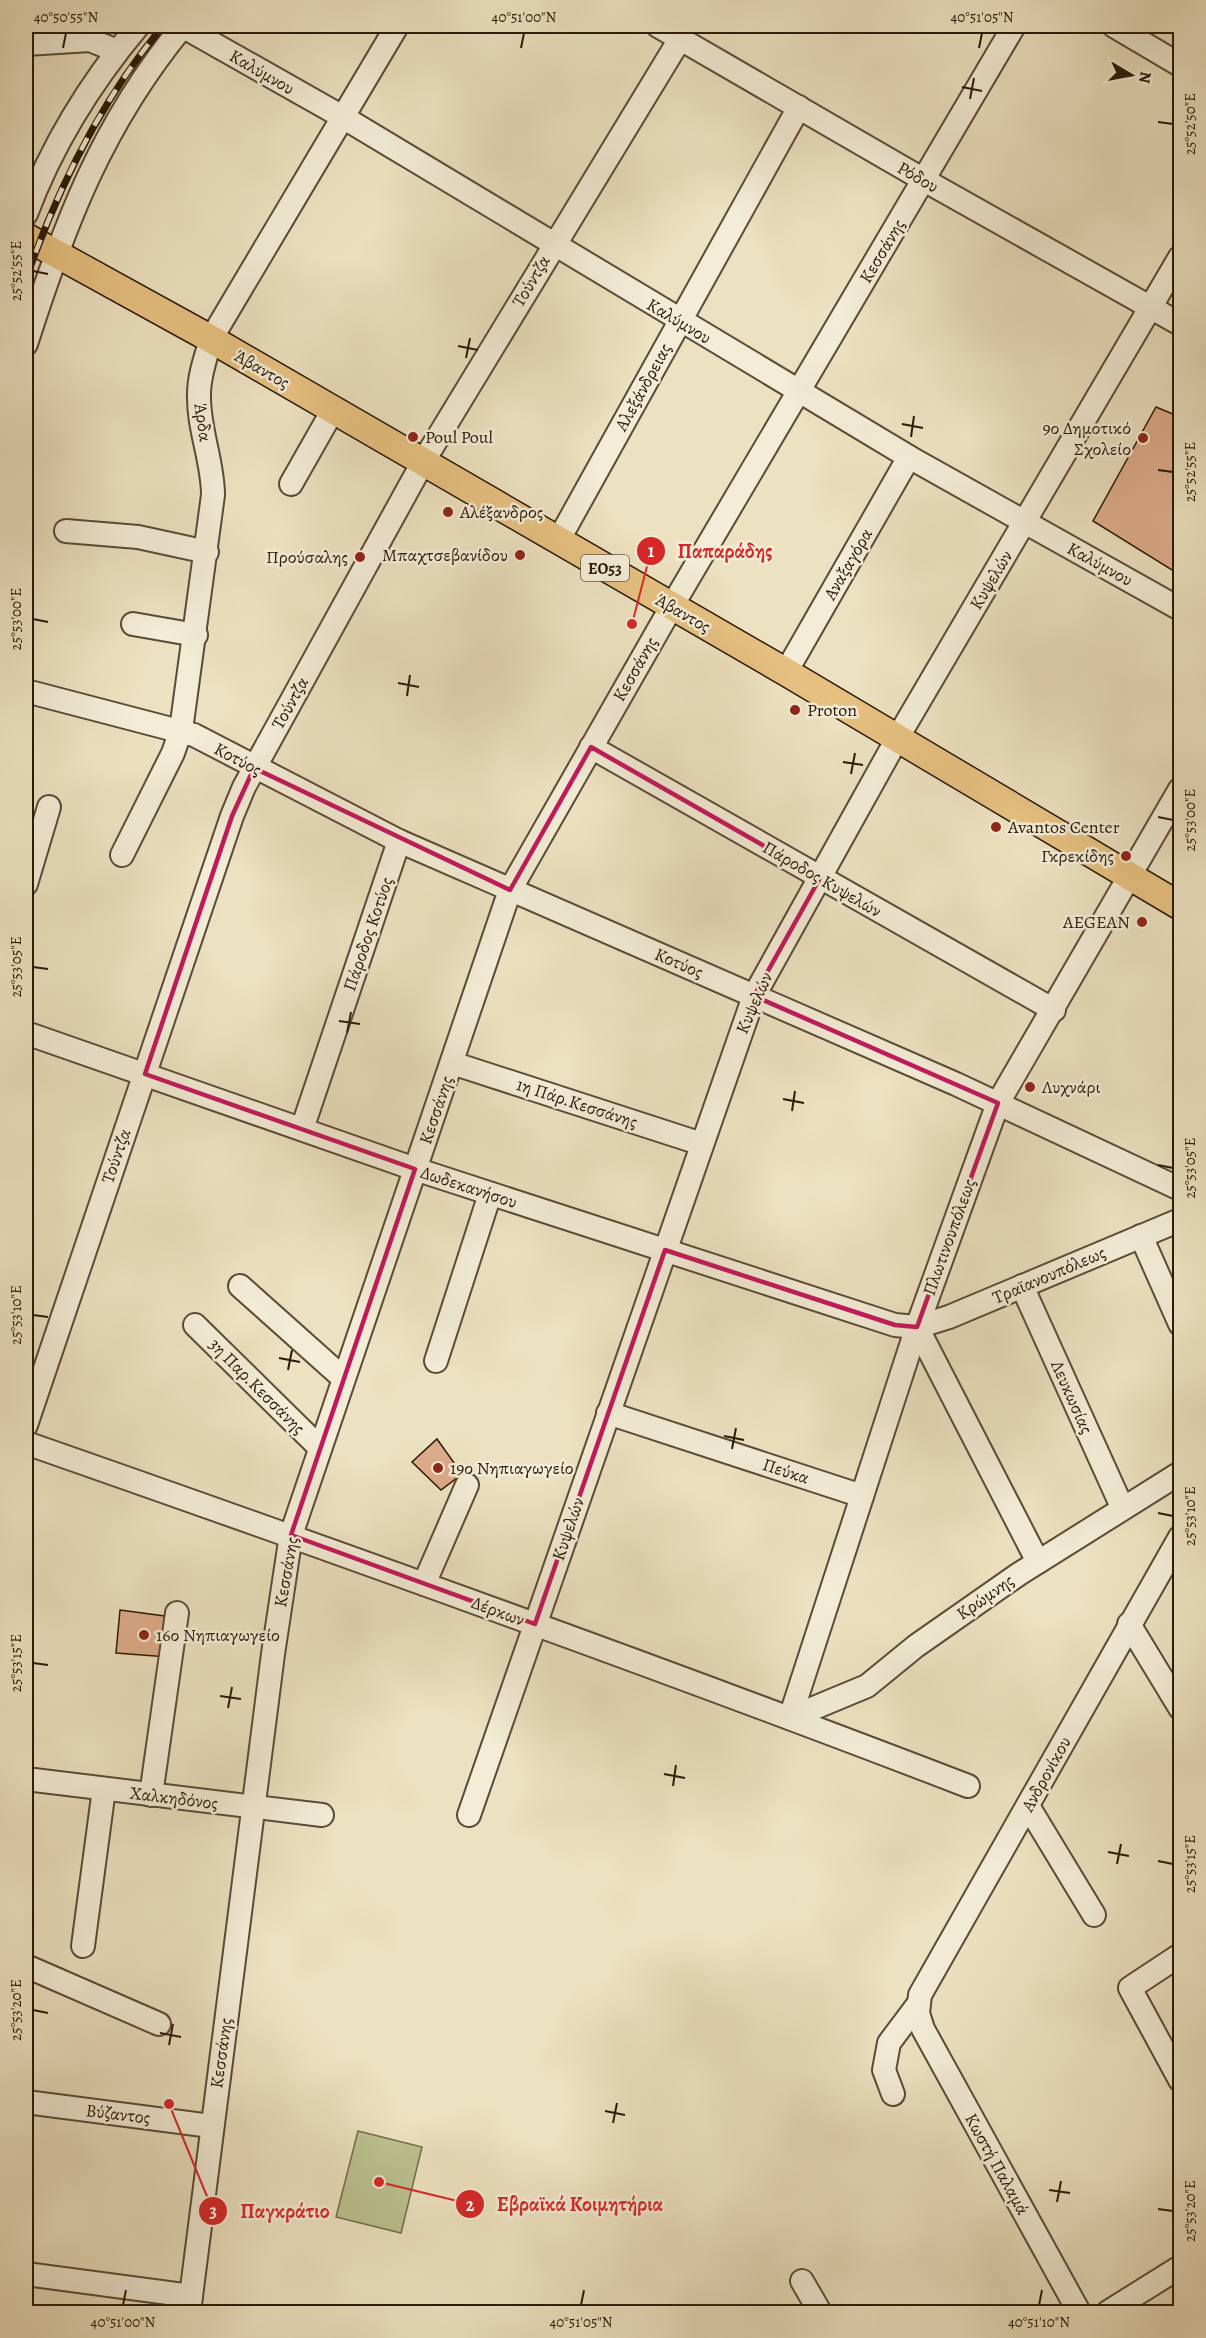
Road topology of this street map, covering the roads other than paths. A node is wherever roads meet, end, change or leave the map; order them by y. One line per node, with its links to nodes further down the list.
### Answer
1 (138, 26): 10 (street)
2 (182, 26): 13 (street, Καλύμνου); 18 (street)
3 (397, 26): 13 (street, Άρδα)
4 (658, 26): 8 (street, Ρόδου)
5 (1014, 26): 14 (street, Κεσσάνης)
6 (1114, 26): 11 (street)
7 (90, 33): 9 (street); 10 (street)
8 (680, 39): 12 (street, Ρόδου); 17 (street, Τούντζα)
9 (26, 45)
10 (117, 51): 15 (street)
11 (1180, 65)
12 (799, 107): 14 (street, Ρόδου); 21 (street, Αλεξάνδρειας)
13 (341, 116): 17 (street, Καλύμνου); 23 (street, Άρδα)
14 (924, 180): 20 (street, Ρόδου); 25 (street, Κεσσάνης)
15 (26, 214)
16 (26, 237): 18 (main road, Άβαντος / ΕΟ53)
17 (553, 245): 21 (street, Καλύμνου); 28 (street, Τούντζα)
18 (55, 252): 23 (main road, Άβαντος / ΕΟ53); 24 (street)
19 (1180, 257): 20 (street, Κυψελών)
20 (1151, 307): 22 (street, Ρόδου); 30 (street, Κυψελών)
21 (680, 322): 25 (street, Καλύμνου); 32 (street, Αλεξάνδρειας)
22 (1180, 324)
23 (211, 339): 26 (main road, Άβαντος / ΕΟ53); 33 (street, Άρδα)
24 (26, 344)
25 (799, 390): 27 (street, Καλύμνου); 34 (street, Κεσσάνης)
26 (333, 410): 28 (main road, Άβαντος / ΕΟ53); 29 (street)
27 (909, 457): 30 (street, Καλύμνου); 38 (street, Αναξαγόρα)
28 (423, 462): 32 (main road, Άβαντος / ΕΟ53); 43 (street, Τούντζα)
29 (291, 484)
30 (1025, 522): 35 (street, Καλύμνου); 41 (street, Κυψελών)
31 (66, 531): 33 (street)
32 (558, 541): 34 (main road, Άβαντος / ΕΟ53)
33 (207, 552): 37 (street, Άρδα)
34 (672, 606): 38 (main road, Άβαντος / ΕΟ53); 42 (street, Κεσσάνης)
35 (1180, 609)
36 (133, 624): 37 (street)
37 (196, 635): 40 (street, Άρδα)
38 (786, 672): 41 (main road, Άβαντος / ΕΟ53)
39 (26, 691): 40 (street, Κοτύος)
40 (181, 730): 43 (street, Κοτύος); 47 (street, Άρδα)
41 (898, 737): 48 (main road, Άβαντος / ΕΟ53); 49 (street, Κυψελών)
42 (591, 747): 49 (street, Πάροδος Κυψελών); 51 (street, Κεσσάνης)
43 (254, 768): 46 (street, Κοτύος); 57 (street, Τούντζα)
44 (1180, 789): 48 (street, Πλωτινουπόλεως)
45 (49, 807): 50 (street)
46 (399, 841): 51 (street, Κοτύος); 59 (street, Πάροδος Κοτύος)
47 (122, 855)
48 (1130, 877): 52 (main road, Άβαντος / ΕΟ53); 54 (street, Πλωτινουπόλεως)
49 (820, 878): 53 (street, Κυψελών); 54 (street, Πάροδος Κυψελών)
50 (26, 884)
51 (510, 890): 53 (street, Κοτύος); 56 (street, Κεσσάνης)
52 (1180, 906)
53 (754, 996): 58 (street, Κοτύος); 60 (street, Κυψελών)
54 (1054, 1010): 58 (street, Πλωτινουπόλεως)
55 (26, 1033): 57 (street, Δωδεκανήσου)
56 (452, 1063): 60 (street, 1η Πάρ.Κεσσάνης); 61 (street, Κεσσάνης)
57 (145, 1074): 59 (street, Δωδεκανήσου); 75 (street, Τούντζα)
58 (998, 1103): 62 (street, Κοτύος); 71 (street, Πλωτινουπόλεως)
59 (302, 1130): 61 (street, Δωδεκανήσου)
60 (702, 1144): 66 (street, Κυψελών)
61 (415, 1169): 63 (street, Δωδεκανήσου); 73 (street, Κεσσάνης)
62 (1180, 1189)
63 (490, 1194): 66 (street, Δωδεκανήσου); 72 (street)
64 (1180, 1220): 65 (street, Τραϊανουπόλεως)
65 (1141, 1236): 68 (street, Τραϊανουπόλεως); 69 (street)
66 (664, 1250): 71 (street, Δωδεκανήσου); 74 (street, Κυψελών)
67 (240, 1286): 73 (street)
68 (1022, 1286): 71 (street, Τραϊανουπόλεως); 81 (street, Λευκωσίας)
69 (1180, 1324)
70 (195, 1325): 77 (street, 3η Παρ.Κεσσάνης)
71 (917, 1327): 80 (street, Πλωτινουπόλεως); 84 (street)
72 (436, 1361)
73 (343, 1378): 77 (street, Κεσσάνης)
74 (608, 1413): 80 (street, Πεύκα); 87 (street, Κυψελών)
75 (26, 1425)
76 (26, 1443): 82 (street, Δέρκων)
77 (319, 1447): 82 (street, Κεσσάνης)
78 (1180, 1473): 81 (street, Κρώμνης)
79 (467, 1485): 85 (street)
80 (862, 1496): 90 (street, Πλωτινουπόλεως)
81 (1122, 1507): 84 (street, Κρώμνης)
82 (291, 1535): 85 (street, Δέρκων); 96 (street, Κεσσάνης)
83 (1180, 1537): 88 (street, Ανδρονίκου)
84 (1038, 1562): 90 (street, Κρώμνης)
85 (424, 1584): 87 (street, Δέρκων)
86 (177, 1613): 94 (street)
87 (535, 1624): 90 (street, Δέρκων); 98 (street, Κυψελών)
88 (1129, 1624): 89 (street); 95 (street, Ανδρονίκου)
89 (1180, 1707)
90 (790, 1718): 92 (street, Δέρκων)
91 (26, 1779): 93 (street, Χαλκηδόνος)
92 (968, 1786)
93 (104, 1789): 94 (street, Χαλκηδόνος); 100 (street)
94 (151, 1795): 96 (street, Χαλκηδόνος)
95 (1028, 1806): 99 (street); 103 (street, Ανδρονίκου)
96 (253, 1808): 97 (street, Χαλκηδόνος); 108 (street, Κεσσάνης)
97 (322, 1815)
98 (469, 1815)
99 (1094, 1915)
100 (83, 1946)
101 (1180, 1955): 105 (street)
102 (26, 1966): 104 (street)
103 (919, 2008): 106 (street, Ανδρονίκου); 114 (street, Κωστή Παλαμά)
104 (159, 2024)
105 (1180, 2080)
106 (893, 2094)
107 (26, 2102): 108 (street, Βύζαντος)
108 (211, 2126): 112 (street, Κεσσάνης)
109 (1180, 2267): 115 (street)
110 (26, 2274): 112 (street)
111 (802, 2281): 113 (street)
112 (190, 2304)
113 (820, 2313)
114 (1079, 2313)
115 (1108, 2313)

